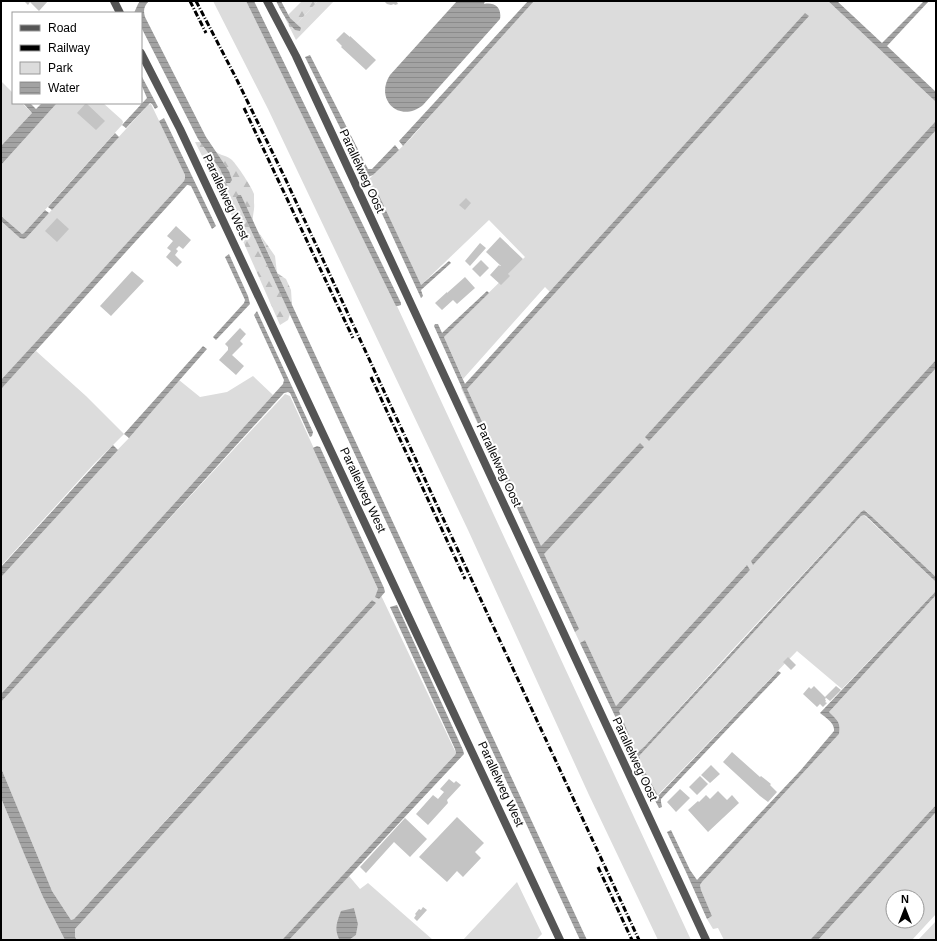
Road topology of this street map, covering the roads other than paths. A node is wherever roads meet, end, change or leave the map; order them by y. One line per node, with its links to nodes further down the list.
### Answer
1 (114, 1): 3 (street)
2 (267, 1): 6 (street, Parallelweg Oost)
3 (120, 12)
4 (142, 55): 5 (street, Parallelweg West)
5 (560, 940)
6 (706, 940)

